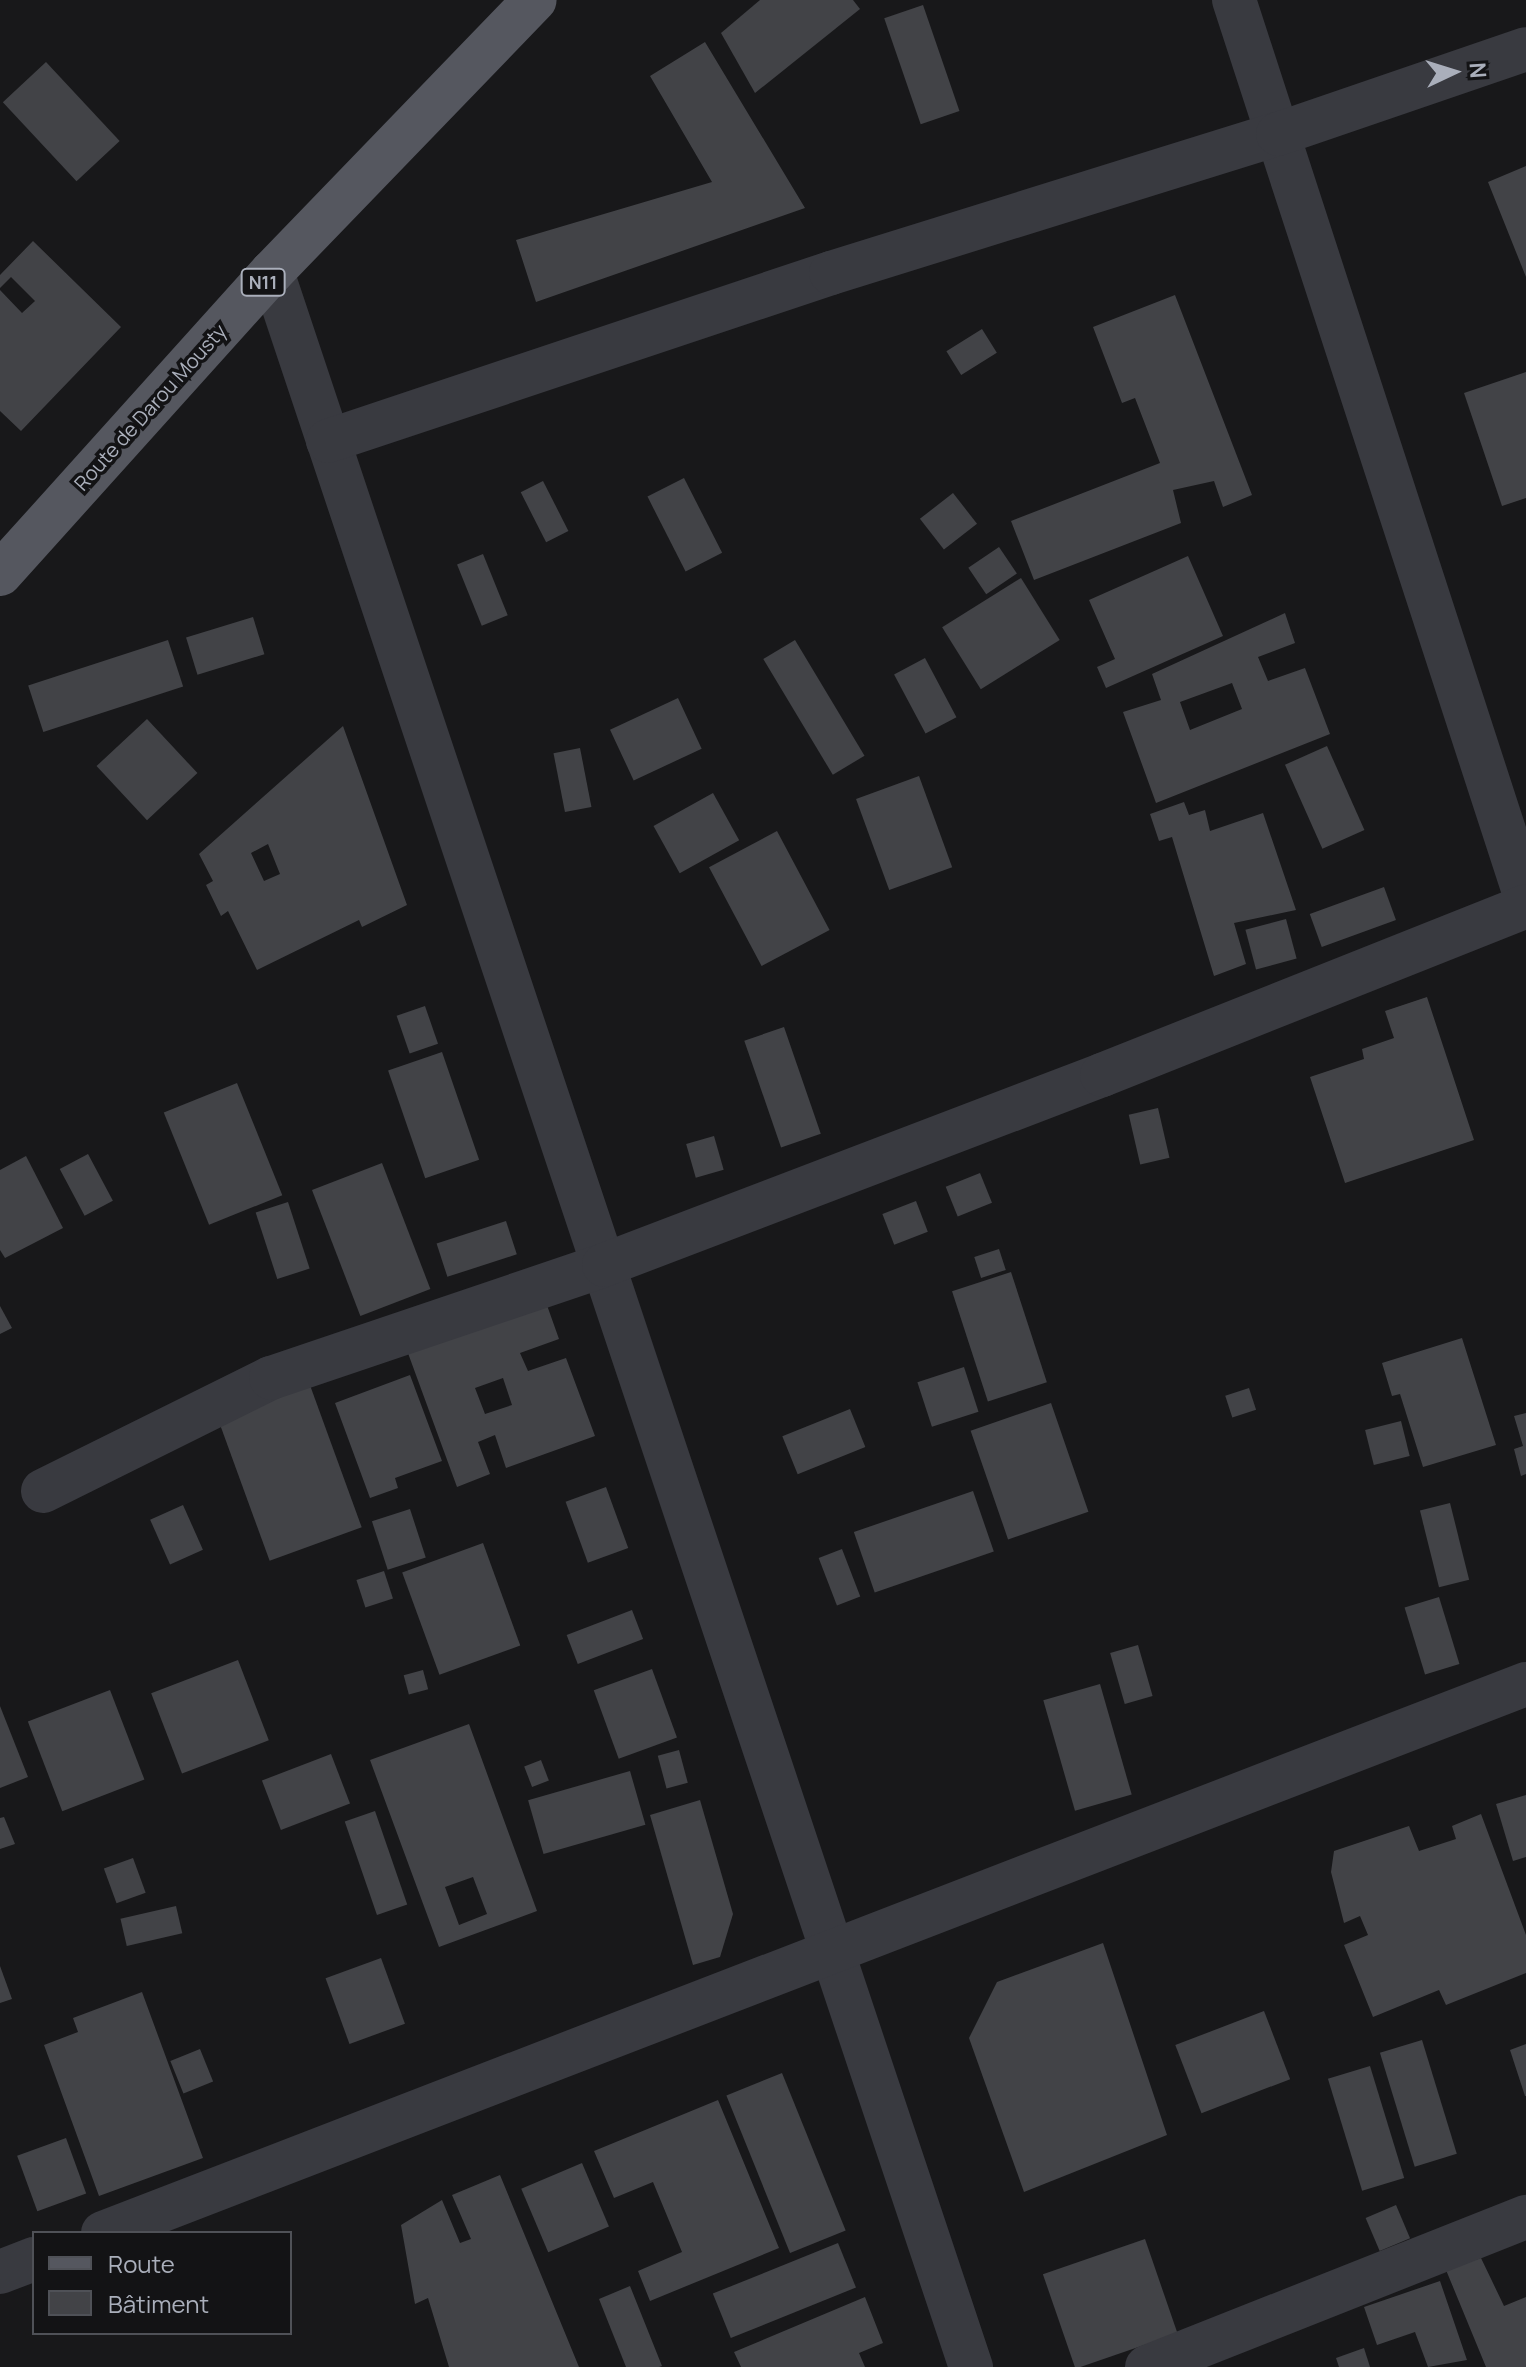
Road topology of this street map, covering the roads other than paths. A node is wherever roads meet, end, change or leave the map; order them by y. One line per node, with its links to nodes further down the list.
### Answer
1 (535, 0): 5 (main road, Route de Darou Mousty / N11)
2 (1234, 0): 4 (street)
3 (1526, 49): 4 (street)
4 (1278, 134): 6 (street); 8 (street)
5 (272, 272): 6 (street); 7 (main road, Route de Darou Mousty / N11)
6 (328, 441): 10 (street)
7 (0, 574)
8 (1526, 898)
9 (1526, 906): 10 (street)
10 (604, 1265): 11 (street); 13 (street)
11 (43, 1491)
12 (1526, 1684): 13 (street)
13 (832, 1951): 15 (street); 18 (street)
14 (1526, 2217): 19 (street)
15 (108, 2231)
16 (32, 2260): 17 (street)
17 (0, 2272)
18 (971, 2367)
19 (1147, 2367)

